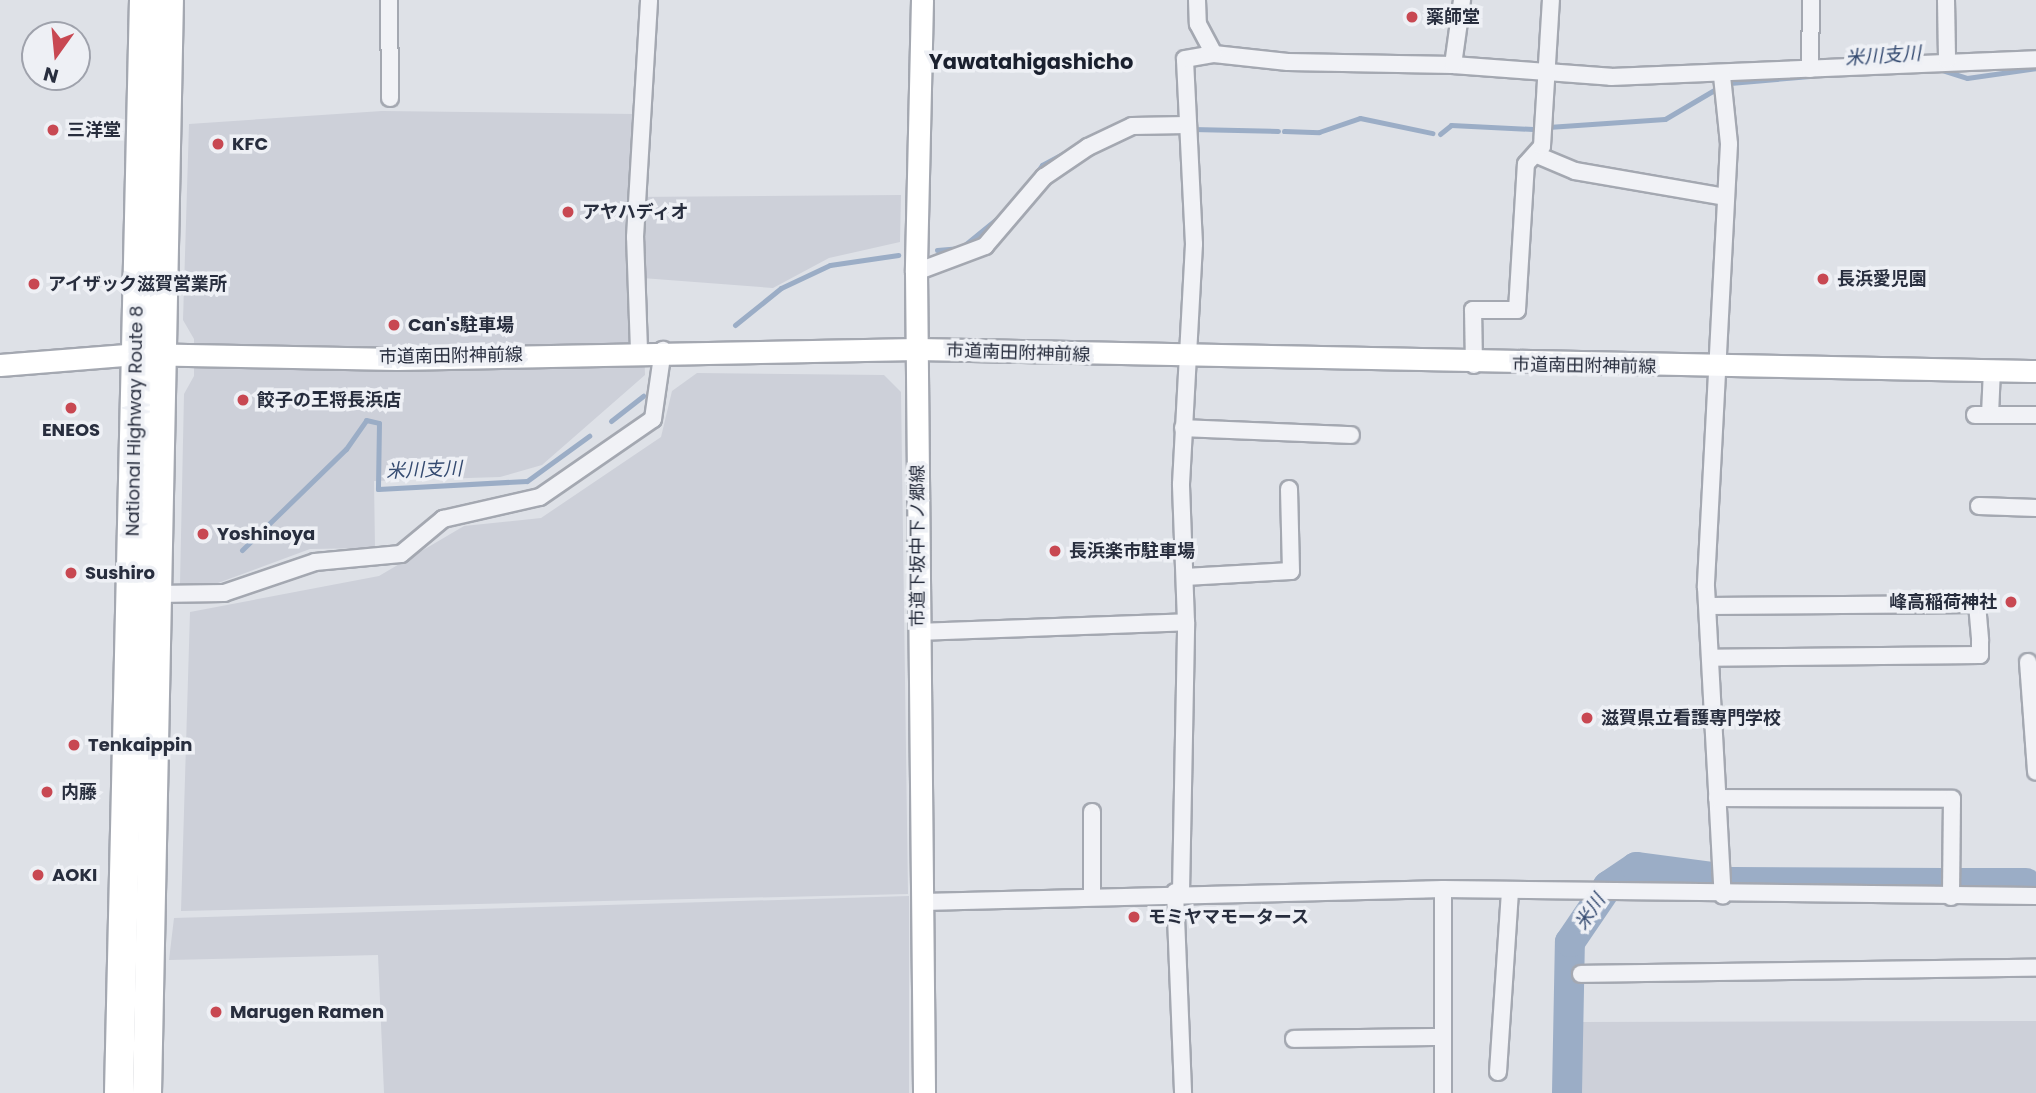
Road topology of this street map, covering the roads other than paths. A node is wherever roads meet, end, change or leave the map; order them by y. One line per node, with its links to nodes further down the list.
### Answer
1 (144, 0): 26 (highway, National Highway Route 8)
2 (169, 0): 26 (highway, National Highway Route 8)
3 (389, 0): 18 (street)
4 (649, 0): 24 (street)
5 (922, 0): 22 (street, 市道下坂中下ノ郷線)
6 (1197, 0): 11 (street)
7 (1462, 0): 14 (street)
8 (1551, 0): 16 (street)
9 (1811, 0): 15 (street)
10 (1947, 0): 13 (street)
11 (1214, 54): 14 (street); 19 (street)
12 (2036, 59): 13 (street)
13 (1947, 60): 15 (street)
14 (1453, 65): 16 (street)
15 (1810, 69): 17 (street)
16 (1547, 72): 17 (street); 20 (street)
17 (1722, 76): 21 (street)
18 (390, 98)
19 (1187, 125): 22 (street); 27 (street)
20 (1537, 155): 21 (street); 29 (street)
21 (1725, 197): 30 (street)
22 (916, 272): 23 (street, 市道下坂中下ノ郷線)
23 (918, 349): 25 (street, 市道南田附神前線); 27 (street, 市道南田附神前線); 43 (street, 市道下坂中下ノ郷線)
24 (639, 350): 25 (street, 市道南田附神前線); 26 (street, 市道南田附神前線)
25 (663, 350): 40 (street)
26 (149, 355): 28 (street, 市道南田附神前線); 40 (highway, National Highway Route 8); 63 (highway, National Highway Route 8)
27 (1186, 358): 29 (street, 市道南田附神前線); 34 (street)
28 (0, 365)
29 (1474, 365): 30 (street, 市道南田附神前線)
30 (1717, 367): 31 (street, 市道南田附神前線); 41 (street)
31 (1992, 369): 32 (street, 市道南田附神前線); 33 (street)
32 (2036, 371)
33 (2036, 415)
34 (1183, 428): 35 (street); 39 (street)
35 (1351, 435)
36 (1289, 489): 39 (street)
37 (1979, 506): 38 (street)
38 (2036, 508)
39 (1185, 577): 42 (street)
40 (156, 594): 64 (highway, National Highway Route 8)
41 (1708, 606): 44 (street); 44 (street)
42 (1186, 622): 43 (street); 52 (street)
43 (918, 632): 57 (street, 市道下坂中下ノ郷線)
44 (1710, 658): 48 (street)
45 (2028, 662): 46 (street)
46 (2033, 680): 47 (street)
47 (2036, 772)
48 (1717, 798): 54 (street); 56 (street)
49 (1092, 812): 53 (street)
50 (1443, 889): 51 (street); 52 (street); 60 (street)
51 (1510, 890): 54 (street); 62 (street)
52 (1178, 892): 53 (street); 66 (street)
53 (1092, 895): 57 (street)
54 (1723, 896): 56 (street)
55 (2036, 896): 56 (street)
56 (1951, 897)
57 (923, 902): 65 (street, 市道下坂中下ノ郷線)
58 (2036, 968): 59 (street)
59 (1581, 974)
60 (1443, 1037): 61 (street); 67 (street)
61 (1294, 1039)
62 (1498, 1072)
63 (119, 1093)
64 (147, 1093)
65 (924, 1093)
66 (1183, 1093)
67 (1443, 1093)

